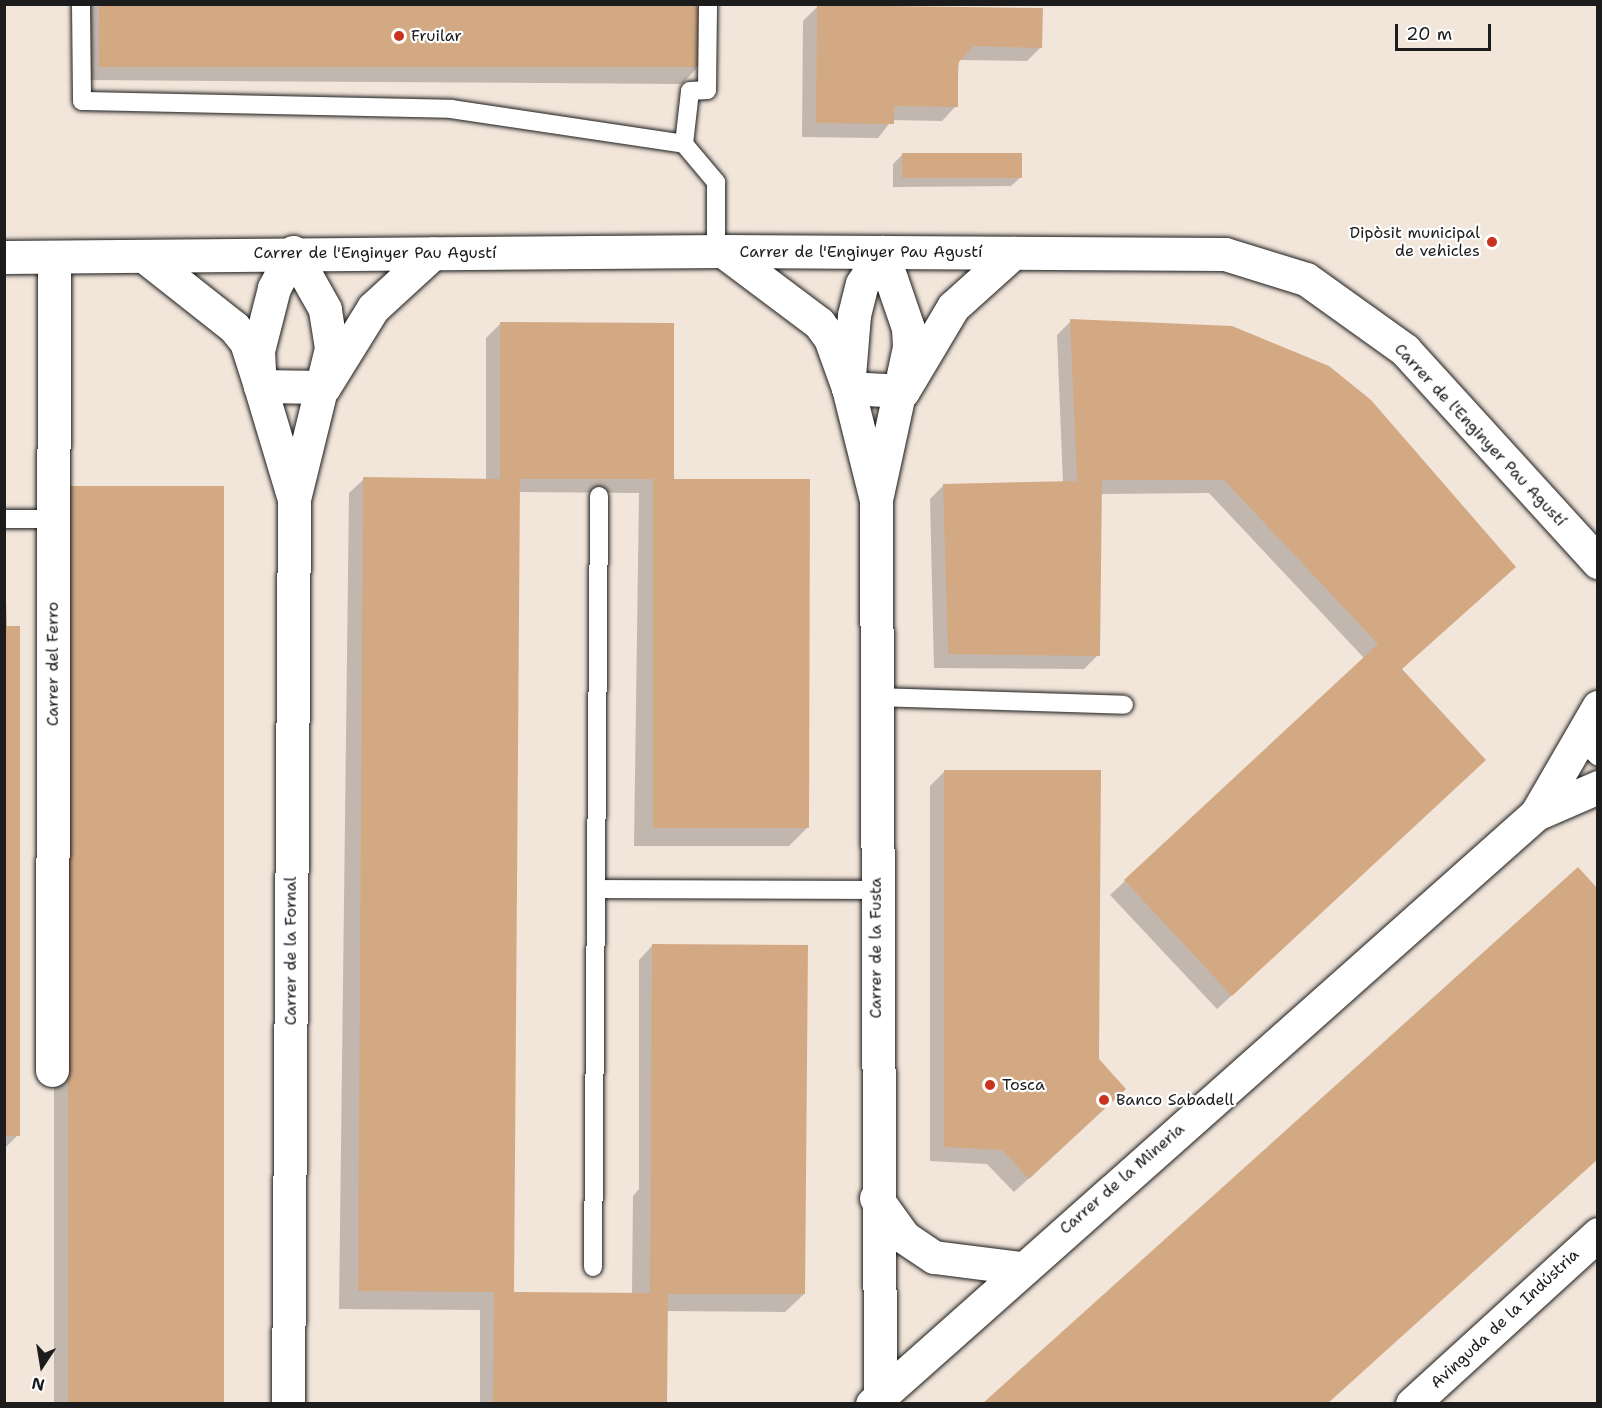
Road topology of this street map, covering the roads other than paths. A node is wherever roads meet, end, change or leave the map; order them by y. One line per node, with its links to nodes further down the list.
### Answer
1 (81, 4): 3 (lane)
2 (708, 4): 3 (lane)
3 (684, 144): 4 (lane)
4 (719, 251): 6 (street, Carrer de l'Enginyer Pau Agustí); 7 (street, Carrer de l'Enginyer Pau Agustí); 14 (street, Carrer de la Fusta)
5 (293, 252): 7 (street, Carrer de l'Enginyer Pau Agustí); 9 (street, Carrer de l'Enginyer Pau Agustí); 12 (street, Carrer de la Fornal); 13 (street, Carrer de la Fornal)
6 (882, 252): 8 (street, Carrer de l'Enginyer Pau Agustí); 14 (street, Carrer de la Fusta); 15 (street, Carrer de la Fusta)
7 (433, 253): 13 (street, Carrer de la Fornal)
8 (1013, 253): 15 (street, Carrer de la Fusta); 21 (street, Carrer de l'Enginyer Pau Agustí)
9 (144, 256): 11 (street, Carrer de l'Enginyer Pau Agustí); 12 (street, Carrer de la Fornal)
10 (4, 257): 11 (street, Carrer de l'Enginyer Pau Agustí)
11 (54, 257): 20 (street, Carrer del Ferro)
12 (260, 386): 13 (street); 17 (street, Carrer de la Fornal)
13 (324, 387): 17 (street, Carrer de la Fornal)
14 (848, 388): 15 (street); 18 (street, Carrer de la Fusta)
15 (903, 391): 18 (street, Carrer de la Fusta)
16 (598, 496): 28 (lane)
17 (294, 499): 36 (street, Carrer de la Fornal)
18 (876, 500): 22 (street, Carrer de la Fusta)
19 (4, 519): 20 (lane)
20 (54, 519): 30 (street, Carrer del Ferro)
21 (1598, 562)
22 (876, 697): 23 (lane); 29 (street, Carrer de la Fusta)
23 (1124, 705)
24 (1598, 707): 25 (street, Carrer de la Mineria)
25 (1588, 748): 27 (street, Carrer de la Mineria)
26 (1598, 787): 27 (street, Carrer de la Mineria)
27 (1536, 814): 34 (street, Carrer de la Mineria)
28 (596, 889): 29 (lane); 33 (lane)
29 (876, 890): 31 (street, Carrer de la Fusta)
30 (52, 1070)
31 (876, 1198): 34 (street); 35 (street, Carrer de la Fusta)
32 (1598, 1234): 37 (street, Avinguda de la Indústria)
33 (593, 1266)
34 (1021, 1268): 35 (street, Carrer de la Mineria)
35 (876, 1400)
36 (288, 1404)
37 (1412, 1404)

